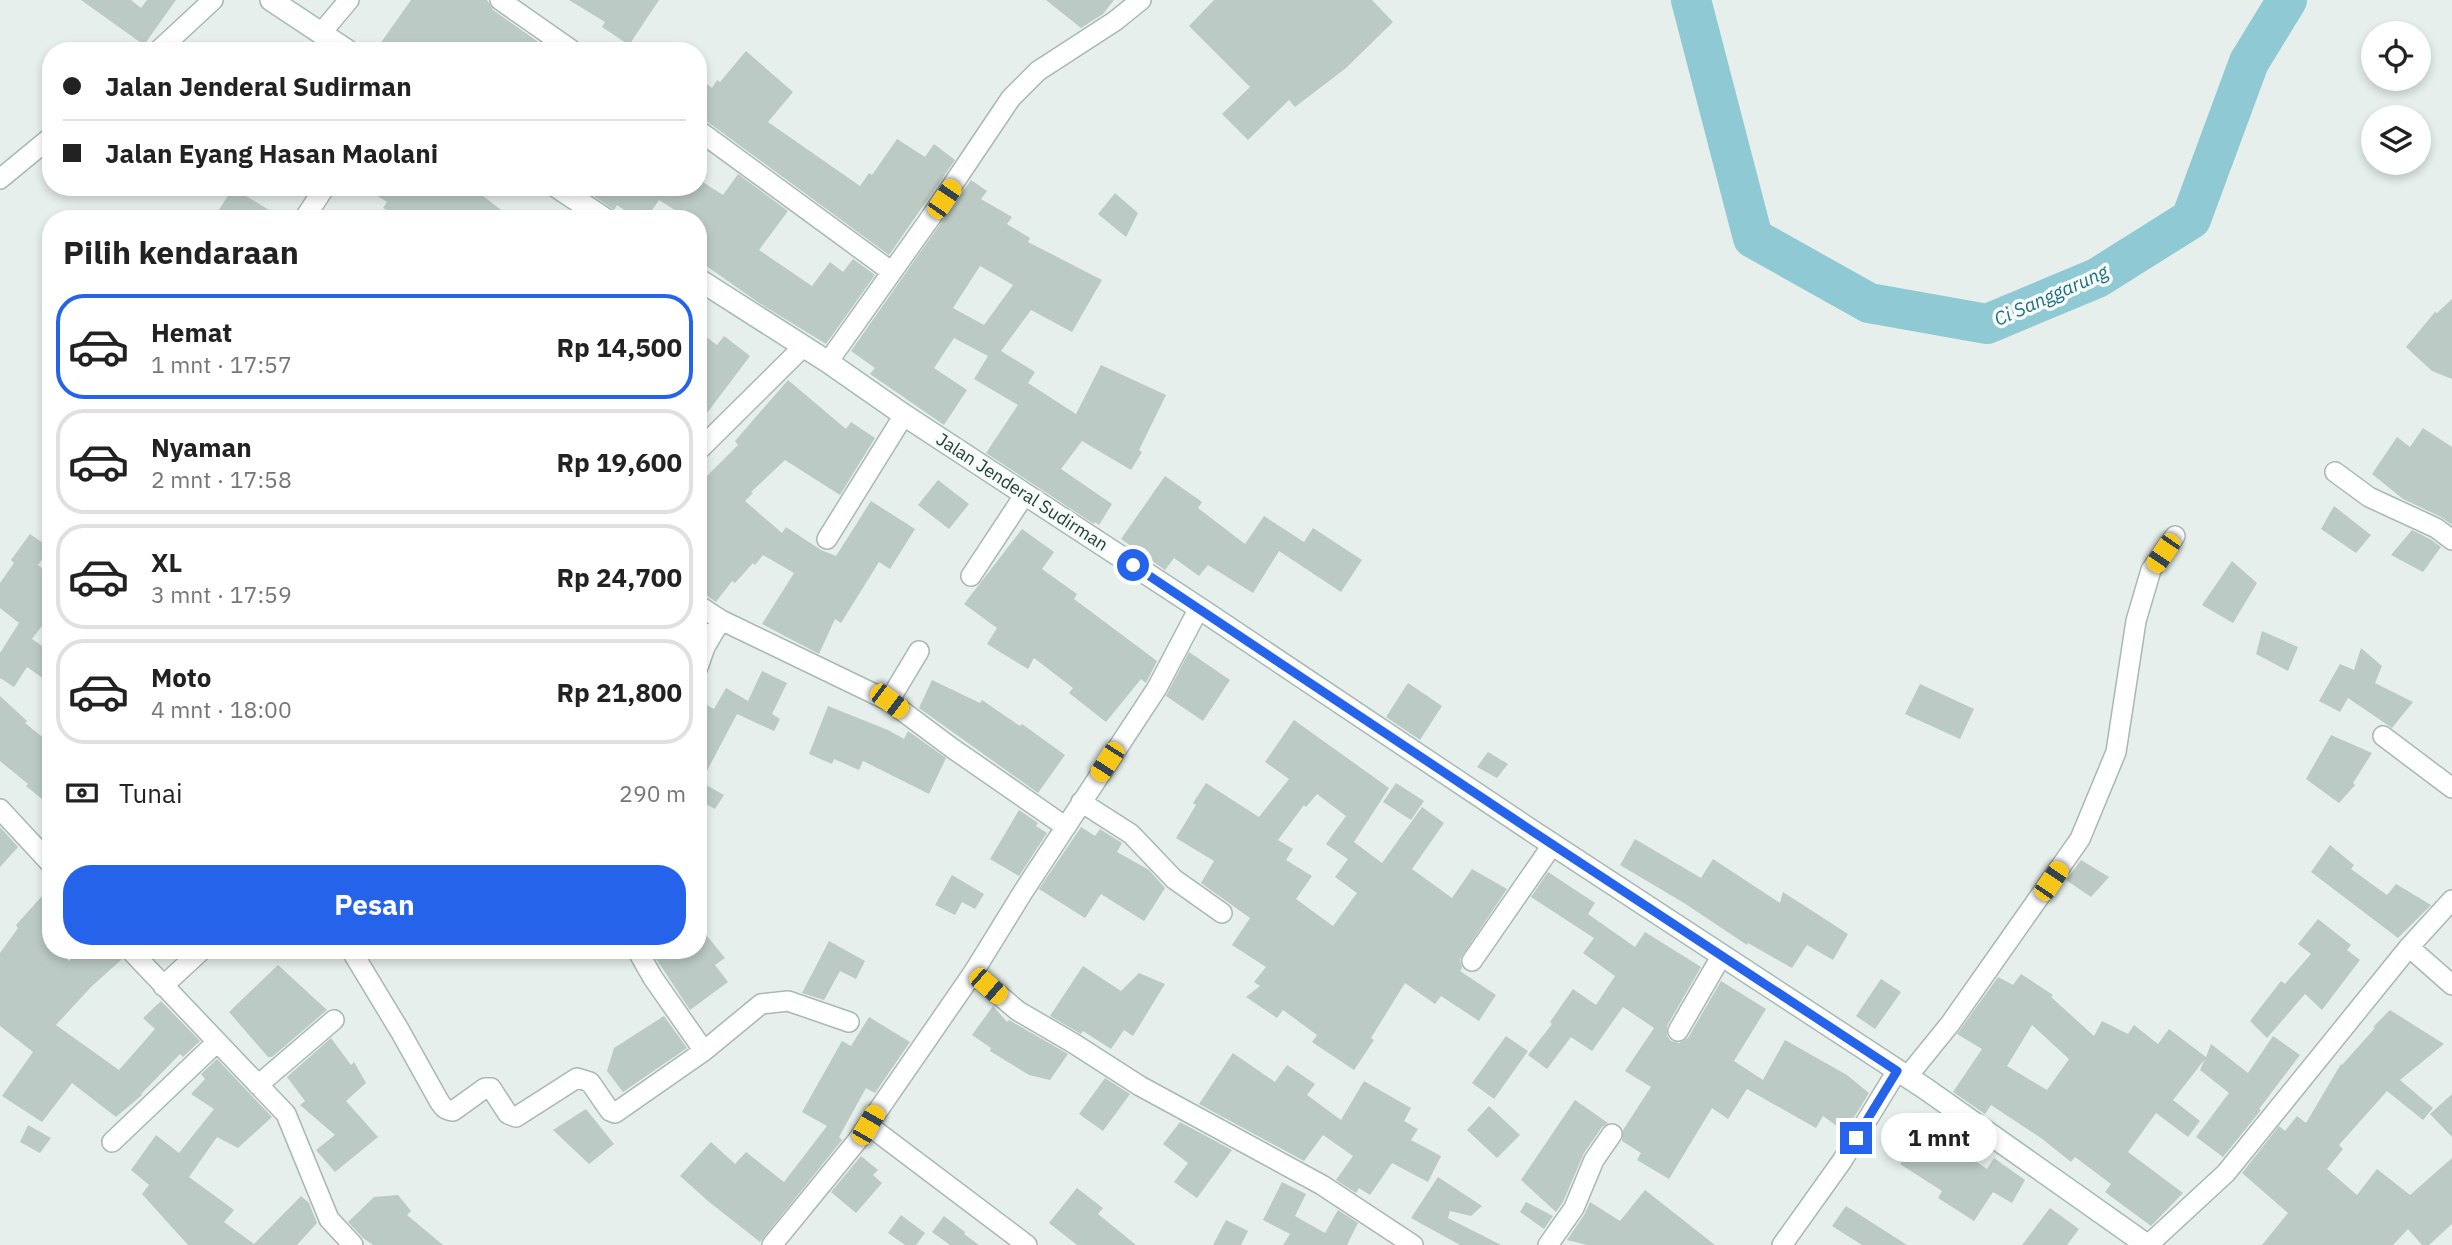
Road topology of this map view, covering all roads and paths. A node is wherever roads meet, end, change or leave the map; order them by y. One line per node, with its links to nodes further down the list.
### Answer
1 (213, 0): 7 (street)
2 (271, 0): 6 (main road)
3 (349, 0): 6 (street)
4 (500, 0): 9 (street)
5 (1141, 0): 15 (street)
6 (321, 33): 8 (main road)
7 (168, 42)
8 (334, 42)
9 (560, 42)
10 (707, 137): 15 (street)
11 (42, 144): 12 (street)
12 (0, 179)
13 (570, 196): 14 (main road)
14 (592, 210)
15 (892, 272): 18 (street)
16 (707, 285): 17 (main road, Jalan Jenderal Sudirman)
17 (803, 347): 18 (main road, Jalan Jenderal Sudirman); 20 (street)
18 (828, 362): 19 (main road, Jalan Jenderal Sudirman)
19 (904, 415): 22 (main road, Jalan Jenderal Sudirman); 24 (street)
20 (707, 442)
21 (2335, 472): 25 (street)
22 (1024, 494): 26 (street); 27 (main road, Jalan Jenderal Sudirman)
23 (2175, 536): 57 (street)
24 (827, 539)
25 (2452, 540)
26 (971, 576)
27 (1199, 608): 35 (street); 38 (main road, Jalan Jenderal Sudirman)
28 (707, 611): 29 (street)
29 (722, 620): 30 (street); 32 (street)
30 (707, 644)
31 (919, 651): 32 (street)
32 (889, 701): 37 (street)
33 (2383, 736): 34 (street)
34 (2452, 788)
35 (1081, 802): 37 (street); 41 (street)
36 (0, 809): 39 (street)
37 (1066, 827): 49 (street)
38 (1553, 844): 43 (main road, Jalan Jenderal Sudirman); 48 (street)
39 (42, 854)
40 (2452, 900): 42 (street)
41 (1222, 913)
42 (2409, 947): 50 (street); 68 (street)
43 (1722, 955): 54 (street); 57 (main road, Jalan Jenderal Sudirman)
44 (138, 959): 51 (street)
45 (192, 959): 51 (street)
46 (356, 959): 56 (street)
47 (642, 959): 56 (street)
48 (1472, 961)
49 (973, 973): 59 (street); 65 (street)
50 (2452, 985)
51 (163, 986): 55 (street)
52 (334, 1020): 58 (street)
53 (849, 1022): 56 (street)
54 (1678, 1031)
55 (217, 1042): 58 (street); 61 (street)
56 (704, 1051)
57 (1902, 1074): 67 (street); 68 (main road, Jalan Jenderal Sudirman)
58 (258, 1085): 62 (street)
59 (868, 1125): 63 (street); 64 (street)
60 (1612, 1134): 66 (street)
61 (112, 1142)
62 (353, 1245)
63 (772, 1245)
64 (1027, 1245)
65 (1412, 1245)
66 (1548, 1245)
67 (1782, 1245)
68 (2147, 1245)

